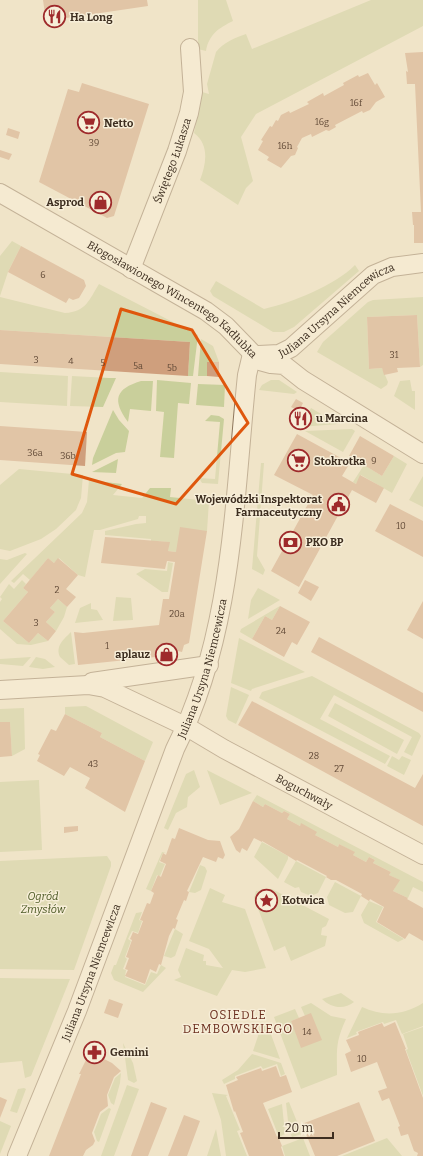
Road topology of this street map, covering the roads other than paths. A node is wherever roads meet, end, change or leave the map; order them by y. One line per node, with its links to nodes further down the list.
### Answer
1 (190, 48): 4 (street, Świętego Łukasza)
2 (0, 193): 4 (street, Błogosławionego Wincentego Kadłubka)
3 (423, 264): 5 (street, Juliana Ursyna Niemcewicza)
4 (131, 269): 5 (street, Błogosławionego Wincentego Kadłubka)
5 (252, 354): 6 (street, Błogosławionego Wincentego Kadłubka); 7 (street, Juliana Ursyna Niemcewicza)
6 (423, 454)
7 (209, 665): 8 (street); 10 (street, Juliana Ursyna Niemcewicza)
8 (70, 686): 9 (street); 10 (street, Boguchwały)
9 (0, 690)
10 (187, 727): 11 (street, Boguchwały); 12 (street, Juliana Ursyna Niemcewicza)
11 (423, 855)
12 (17, 1156)

